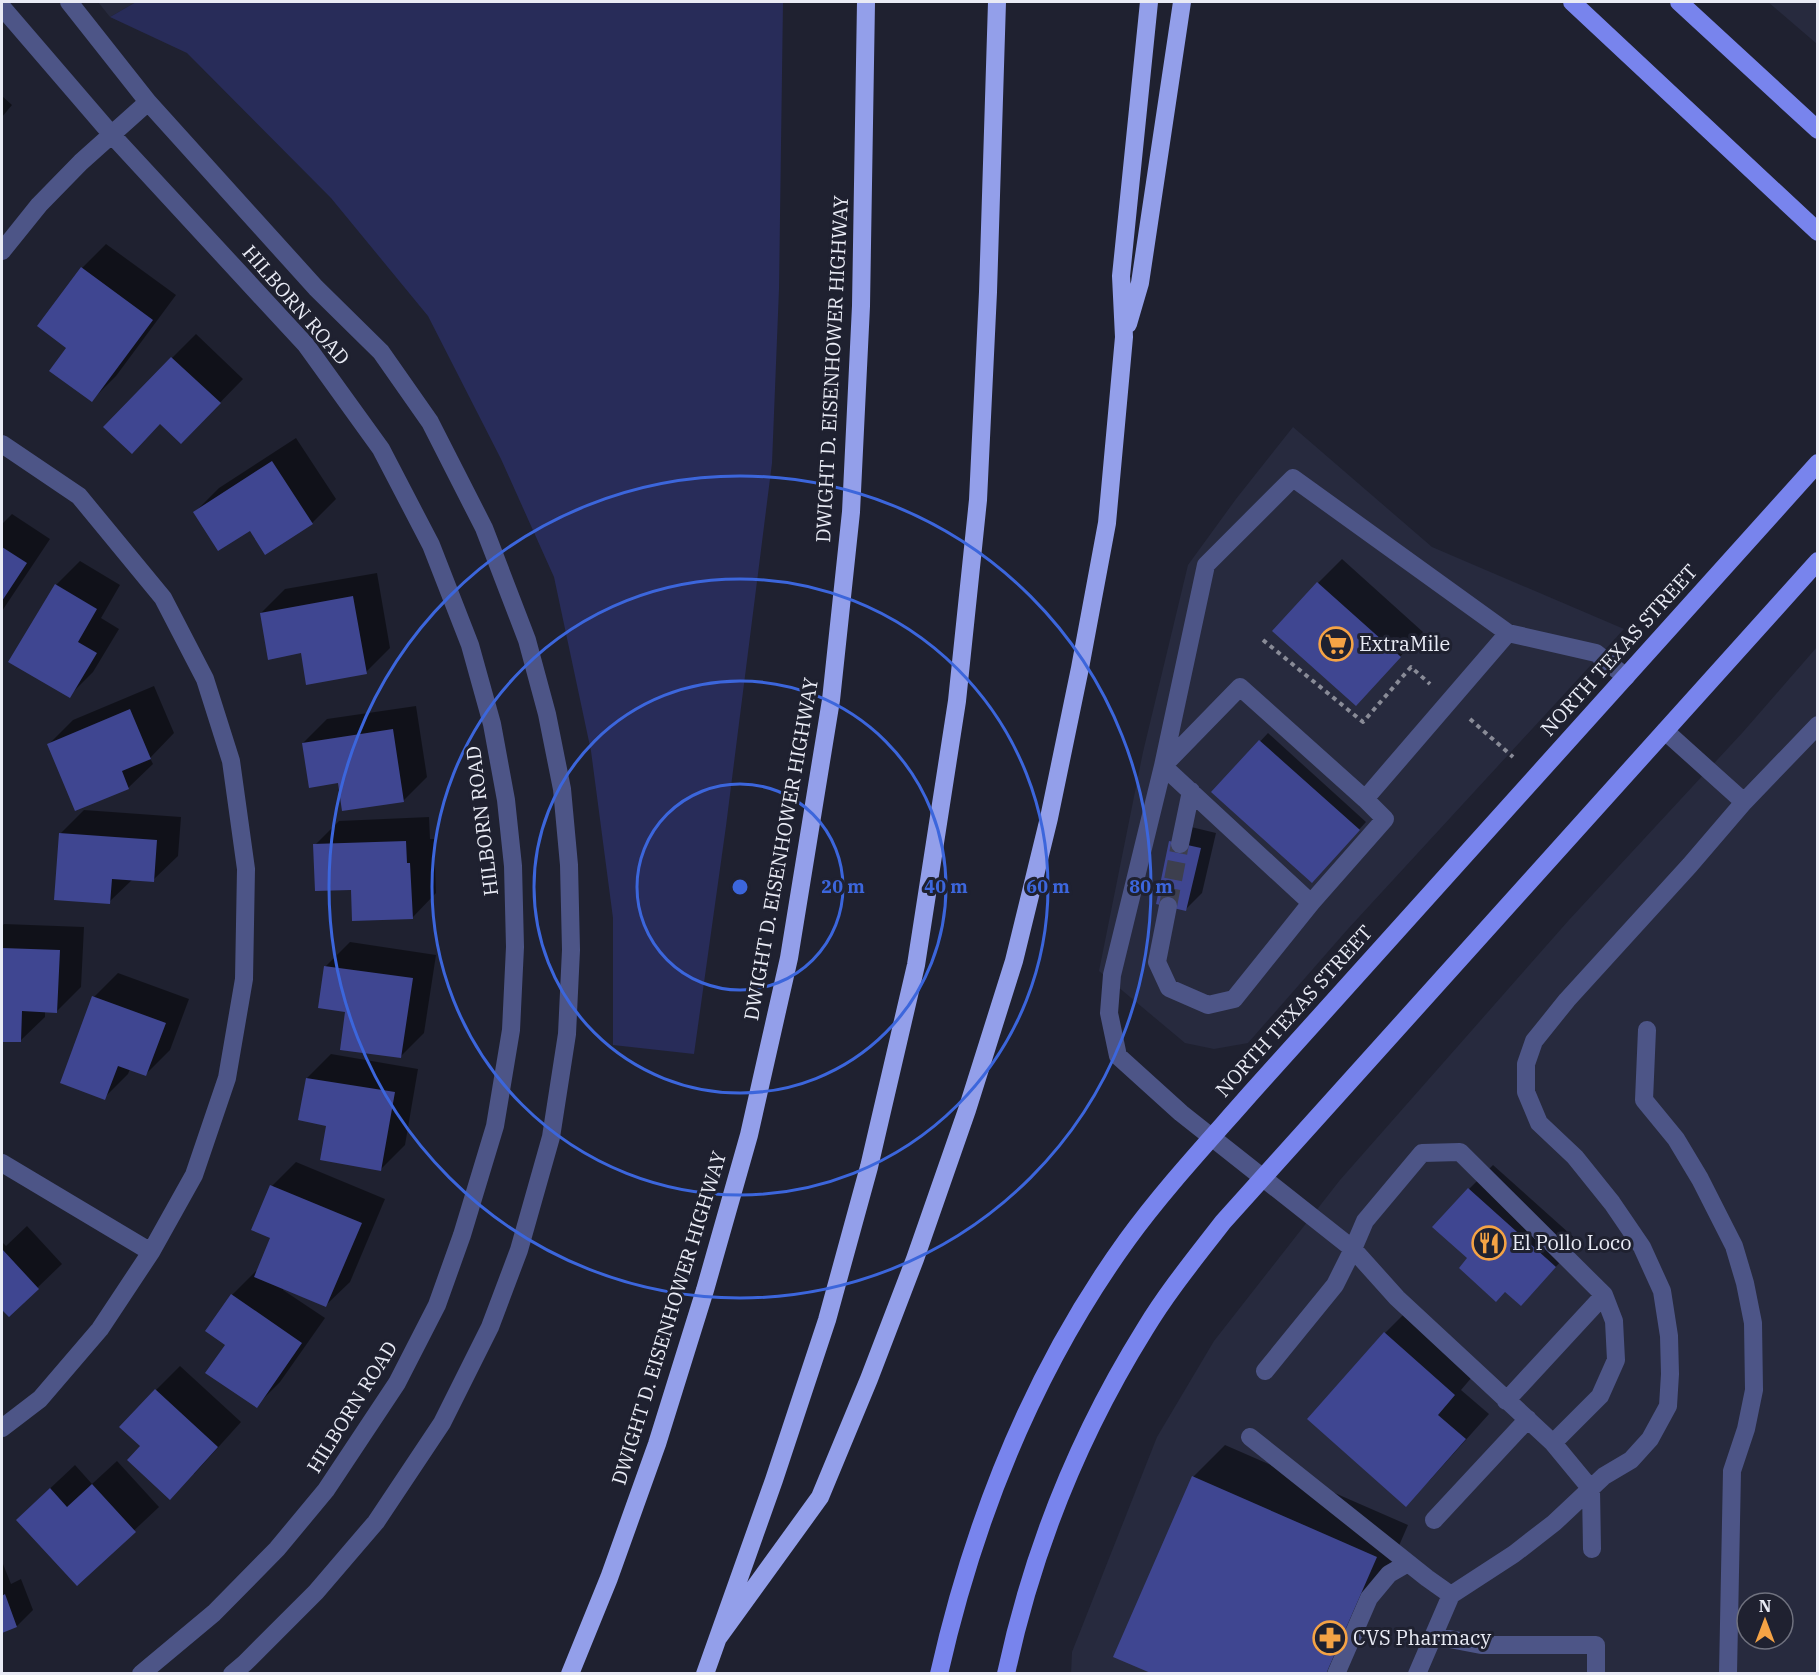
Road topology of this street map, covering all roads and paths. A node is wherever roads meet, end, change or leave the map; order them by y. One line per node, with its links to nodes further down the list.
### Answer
1 (69, 2): 9 (street, HILBORN ROAD)
2 (866, 2): 54 (highway, DWIGHT D. EISENHOWER HIGHWAY)
3 (997, 2): 51 (highway)
4 (1149, 2): 14 (highway)
5 (1182, 2): 14 (highway)
6 (1572, 2): 12 (main road)
7 (1679, 2): 10 (main road)
8 (2, 7): 11 (street, HILBORN ROAD)
9 (148, 102): 11 (street); 53 (street, HILBORN ROAD)
10 (1818, 130)
11 (112, 135): 13 (street); 52 (street, HILBORN ROAD)
12 (1818, 232)
13 (2, 251)
14 (1124, 337): 51 (highway)
15 (2, 444): 37 (street)
16 (1818, 463): 20 (main road, NORTH TEXAS STREET)
17 (1818, 561): 23 (main road)
18 (1508, 633): 20 (street); 21 (street); 25 (street)
19 (1263, 640): 21 (path)
20 (1626, 677): 33 (main road, NORTH TEXAS STREET)
21 (1450, 701): 24 (path); 27 (street)
22 (1818, 725): 28 (street)
23 (1665, 731): 28 (street); 35 (main road)
24 (1513, 757)
25 (1163, 766): 26 (street); 27 (street); 33 (street)
26 (1191, 791): 29 (street); 30 (street)
27 (1365, 799): 30 (street)
28 (1744, 802): 45 (street)
29 (1180, 844)
30 (1311, 903): 31 (street)
31 (1168, 906)
32 (1647, 1030): 61 (street)
33 (1212, 1137): 35 (street); 56 (main road, NORTH TEXAS STREET)
34 (2, 1163): 37 (street)
35 (1263, 1179): 36 (street); 57 (main road)
36 (1353, 1249): 38 (street); 39 (street); 40 (street)
37 (151, 1252): 42 (street)
38 (1604, 1295): 40 (street); 44 (street)
39 (1265, 1371)
40 (1506, 1401): 41 (street)
41 (1528, 1419): 44 (street); 46 (street)
42 (2, 1428)
43 (1250, 1437): 48 (street)
44 (1553, 1443): 45 (street)
45 (1591, 1489): 47 (street); 49 (street)
46 (1434, 1520)
47 (1593, 1549)
48 (1408, 1563): 49 (street); 58 (street)
49 (1451, 1595): 50 (street)
50 (1434, 1636): 59 (street); 60 (street)
51 (718, 1638): 55 (highway)
52 (141, 1674)
53 (232, 1674)
54 (570, 1674)
55 (705, 1674)
56 (939, 1674)
57 (1006, 1674)
58 (1335, 1674)
59 (1416, 1674)
60 (1596, 1674)
61 (1728, 1674)

